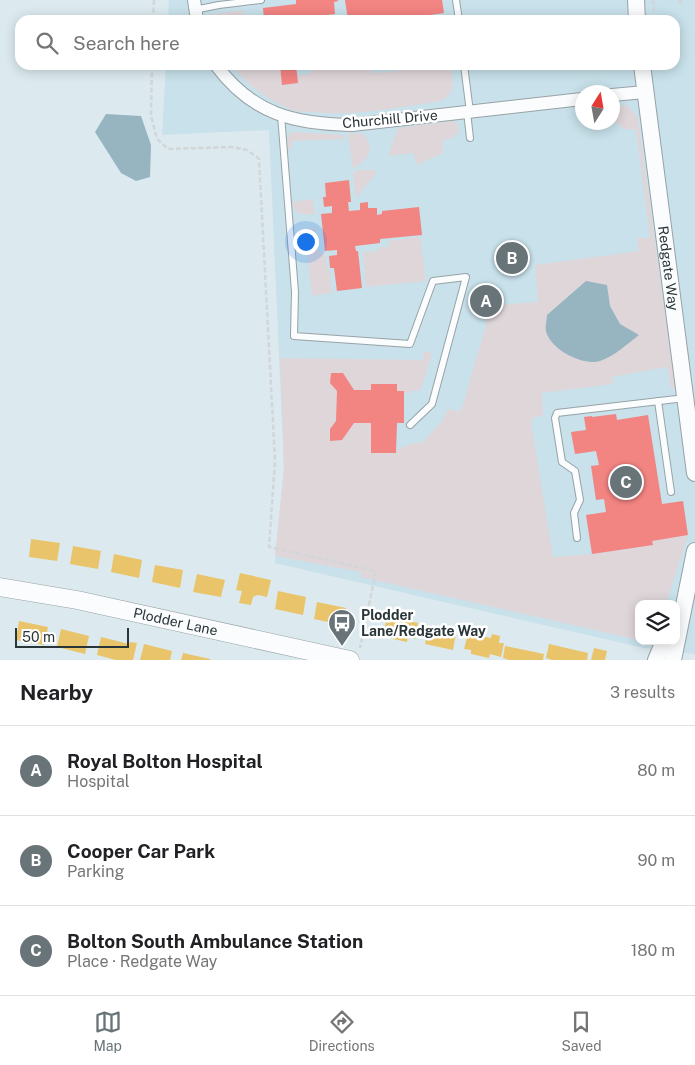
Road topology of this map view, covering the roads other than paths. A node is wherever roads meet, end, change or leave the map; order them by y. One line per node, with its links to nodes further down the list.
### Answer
1 (261, 0): 4 (lane)
2 (456, 0): 5 (lane)
3 (636, 0): 6 (street)
4 (195, 10)
5 (458, 15)
6 (638, 15)
7 (219, 70): 14 (street, Churchill Drive)
8 (464, 70): 13 (lane)
9 (643, 70): 10 (street, Redgate Way)
10 (645, 92): 11 (street); 16 (street, Redgate Way)
11 (620, 94)
12 (575, 100): 13 (street, Churchill Drive)
13 (468, 112): 14 (street, Churchill Drive); 15 (lane)
14 (281, 115): 18 (lane)
15 (470, 138)
16 (685, 398): 17 (lane); 19 (street, Redgate Way)
17 (658, 401): 20 (lane); 21 (lane)
18 (410, 425)
19 (695, 472)
20 (671, 492)
21 (577, 538)
22 (695, 551): 24 (street)
23 (0, 587): 27 (main road, Plodder Lane)
24 (684, 598): 25 (street); 29 (street)
25 (680, 607)
26 (662, 645): 28 (street)
27 (354, 657)
28 (656, 660)
29 (673, 660)

